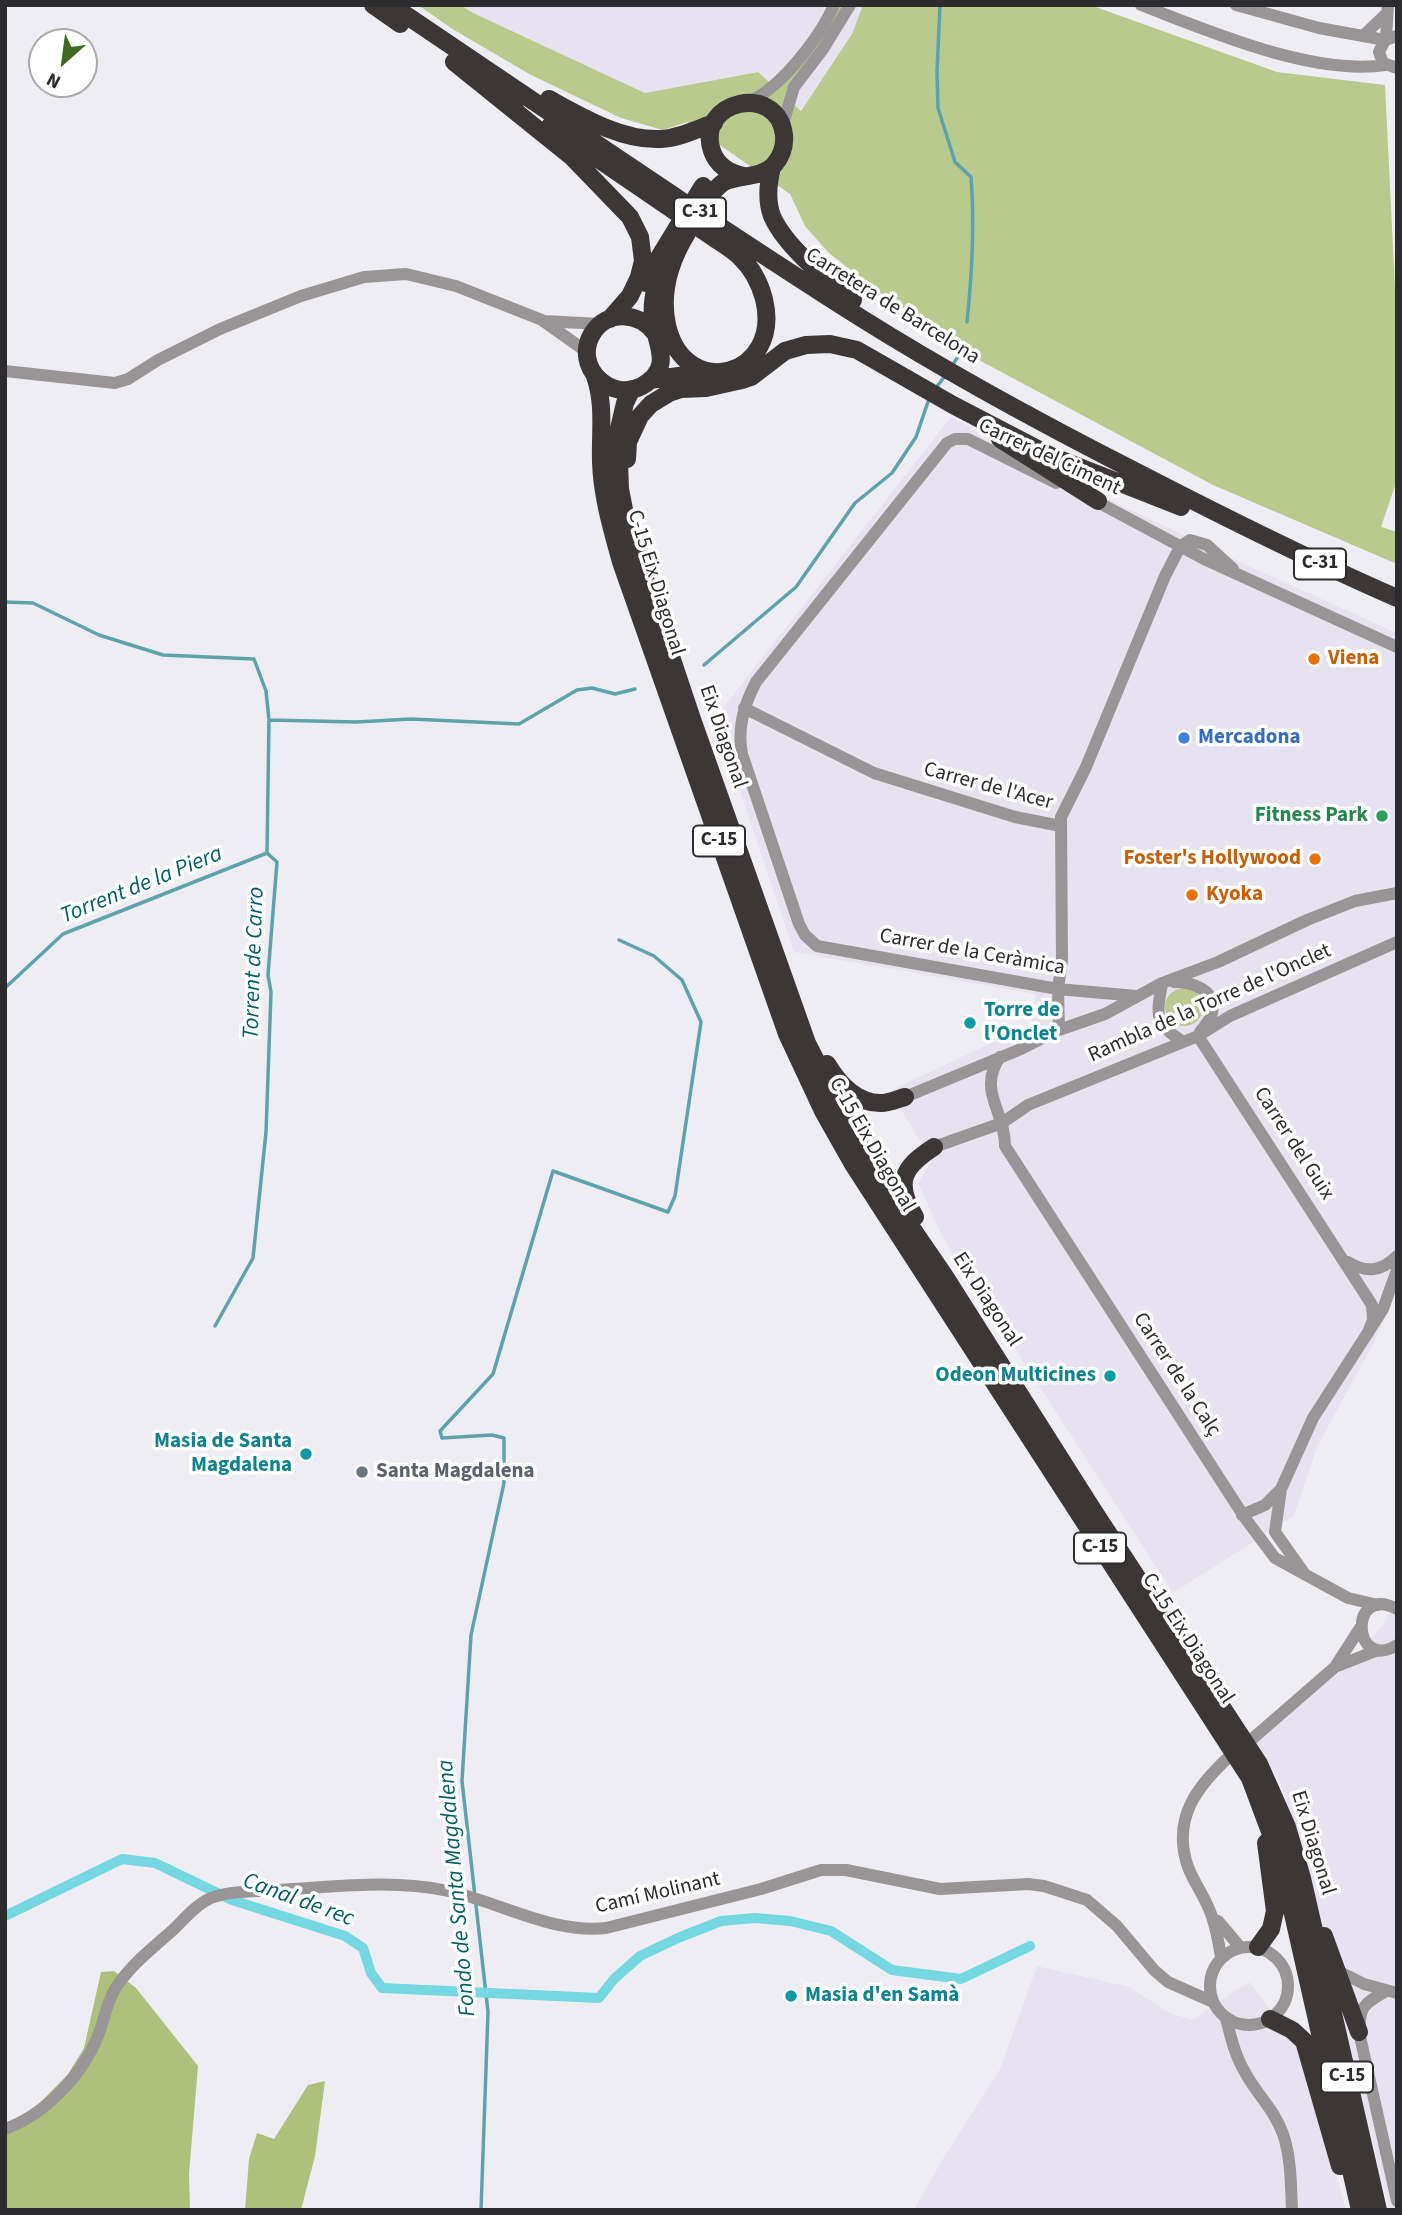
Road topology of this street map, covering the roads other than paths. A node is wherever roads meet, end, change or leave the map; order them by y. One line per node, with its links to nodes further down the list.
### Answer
1 (373, 5): 13 (highway)
2 (391, 5): 10 (highway, Carretera de Barcelona / C-31)
3 (834, 5): 12 (street)
4 (850, 5): 12 (street)
5 (1141, 5): 11 (street)
6 (1236, 5): 8 (street)
7 (1388, 9): 8 (street); 9 (street)
8 (1363, 36): 9 (street)
9 (1389, 38): 11 (street)
10 (476, 62): 15 (highway); 26 (highway, Carretera de Barcelona / C-31)
11 (1391, 67)
12 (795, 72): 14 (street); 16 (street)
13 (485, 85): 21 (highway); 23 (highway)
14 (749, 102): 15 (highway); 16 (highway)
15 (713, 123): 17 (highway)
16 (782, 127): 18 (highway)
17 (713, 152): 19 (highway); 20 (highway)
18 (772, 167): 19 (highway); 26 (highway)
19 (744, 176): 20 (highway)
20 (707, 190): 21 (highway)
21 (681, 235): 23 (highway); 24 (highway)
22 (542, 320): 23 (street); 25 (street); 27 (street)
23 (611, 320): 24 (highway); 25 (highway)
24 (655, 333): 29 (highway)
25 (587, 352): 28 (highway, C-15)
26 (930, 355): 35 (highway, Carretera de Barcelona / C-31)
27 (5, 370)
28 (595, 376): 31 (highway); 75 (highway, C-15 Eix Diagonal / C-15)
29 (650, 380): 30 (highway); 31 (highway)
30 (720, 384): 32 (highway); 33 (highway)
31 (632, 389): 33 (highway, Eix Diagonal / C-15)
32 (946, 401): 34 (highway); 35 (highway)
33 (620, 489): 46 (highway, Eix Diagonal / C-15)
34 (1098, 501): 36 (street, Carrer del Ciment); 39 (street, Carrer del Ciment)
35 (1223, 517): 37 (highway, Carretera de Barcelona / C-31)
36 (1180, 547): 38 (street); 40 (street, Carrer de l'Acer)
37 (1397, 598)
38 (1397, 647)
39 (744, 708): 40 (street, Carrer de l'Acer); 44 (street, Carrer de la Ceràmica)
40 (1061, 826): 44 (street)
41 (1397, 893): 43 (street, Rambla de la Torre de l'Onclet)
42 (1397, 942): 47 (street, Rambla de la Torre de l'Onclet)
43 (1165, 983): 45 (street, Rambla de la Torre de l'Onclet); 49 (street); 50 (street)
44 (1058, 989): 45 (street, Carrer de la Ceràmica); 48 (street)
45 (1136, 996): 48 (street, Rambla de la Torre de l'Onclet)
46 (800, 1024): 53 (highway); 59 (highway, Eix Diagonal / C-15)
47 (1215, 1026): 49 (street, Rambla de la Torre de l'Onclet); 51 (street)
48 (1059, 1030): 52 (street, Rambla de la Torre de l'Onclet)
49 (1198, 1035): 50 (street, Rambla de la Torre de l'Onclet); 51 (street, Carrer del Guix)
50 (1182, 1041): 54 (street, Rambla de la Torre de l'Onclet)
51 (1208, 1050): 60 (street, Carrer del Guix)
52 (1000, 1057): 53 (street, Rambla de la Torre de l'Onclet); 54 (street)
53 (905, 1097)
54 (1002, 1123): 55 (street, Rambla de la Torre de l'Onclet); 56 (street, Carrer de la Calç)
55 (967, 1134): 56 (street); 57 (street, Rambla de la Torre de l'Onclet)
56 (1006, 1140): 64 (street, Carrer de la Calç)
57 (934, 1147): 59 (highway)
58 (1397, 1256): 60 (street)
59 (932, 1258): 77 (highway, Eix Diagonal / C-15)
60 (1345, 1260): 62 (street, Carrer del Guix)
61 (1397, 1270): 62 (street)
62 (1368, 1333): 63 (street)
63 (1281, 1489): 64 (street); 65 (street)
64 (1242, 1515): 65 (street, Carrer de la Calç)
65 (1309, 1578): 66 (street, Carrer de la Calç)
66 (1348, 1598): 67 (street, Carrer de la Calç); 69 (street)
67 (1378, 1605): 68 (street, Carrer de la Calç); 69 (street)
68 (1397, 1609)
69 (1361, 1624): 71 (street); 72 (street)
70 (1397, 1645): 71 (street)
71 (1378, 1650): 72 (street)
72 (1335, 1667): 73 (street)
73 (1251, 1740)
74 (1231, 1755): 78 (street)
75 (1268, 1822): 76 (highway, C-15 Eix Diagonal / C-15); 79 (highway)
76 (1281, 1861): 95 (highway, Eix Diagonal / C-15)
77 (1310, 1913): 81 (highway); 96 (highway, Eix Diagonal / C-15)
78 (1213, 1919): 79 (street); 80 (street)
79 (1249, 1947): 80 (street); 87 (street)
80 (1222, 1957): 82 (street)
81 (1338, 1971): 84 (street); 89 (highway)
82 (1210, 1979): 83 (street); 85 (street)
83 (1185, 1989): 85 (street, Camí Molinant); 91 (street, Camí Molinant)
84 (1391, 1992): 89 (street)
85 (1213, 2002): 86 (street)
86 (1226, 2018): 88 (street); 90 (street)
87 (1270, 2020): 88 (street); 94 (highway, C-15)
88 (1247, 2025): 90 (street)
89 (1359, 2032): 92 (street)
90 (1234, 2050): 93 (street)
91 (5, 2129)
92 (1397, 2201)
93 (1292, 2210)
94 (1352, 2210)
95 (1360, 2210)
96 (1378, 2210)

